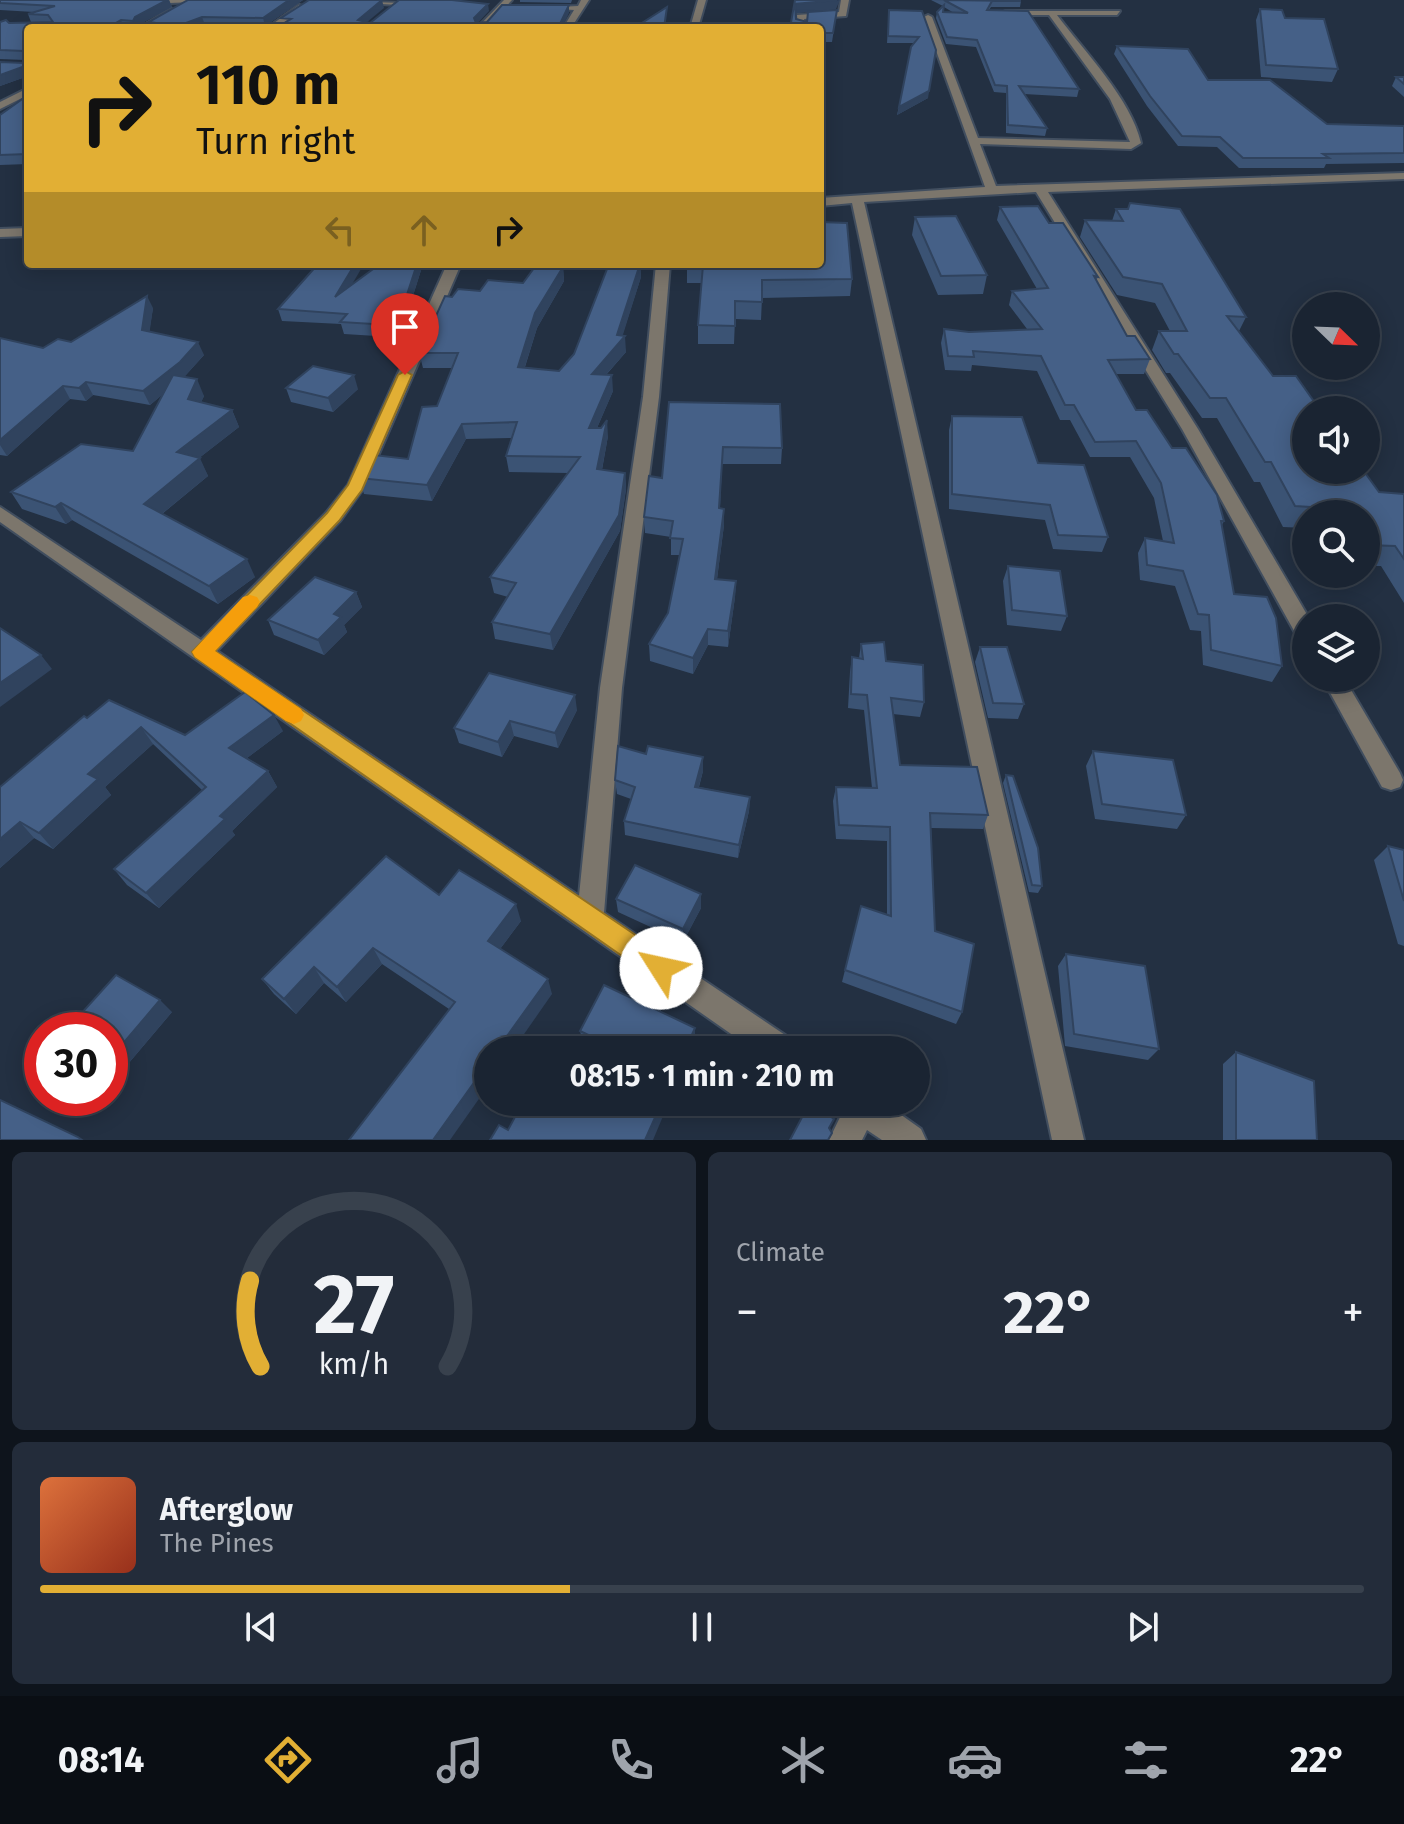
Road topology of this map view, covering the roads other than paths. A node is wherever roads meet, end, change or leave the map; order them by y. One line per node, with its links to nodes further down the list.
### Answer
1 (313, 0): 6 (street); 18 (street)
2 (508, 0): 9 (street)
3 (702, 0): 21 (street)
4 (845, 0): 22 (street)
5 (193, 1): 7 (street); 17 (street)
6 (401, 1): 12 (street)
7 (128, 2)
8 (582, 4): 11 (street); 20 (street)
9 (501, 7): 10 (street); 19 (street)
10 (516, 8)
11 (532, 8)
12 (388, 11)
13 (991, 12): 15 (street)
14 (1117, 13): 15 (street)
15 (1052, 14): 26 (street)
16 (928, 17): 26 (street)
17 (150, 24)
18 (277, 24)
19 (485, 24)
20 (570, 24)
21 (695, 24)
22 (801, 24)
23 (24, 93): 24 (street)
24 (2, 104): 25 (street)
25 (24, 104)
26 (974, 141): 28 (street)
27 (1404, 176): 29 (street)
28 (992, 190): 29 (street); 31 (street)
29 (1041, 190): 37 (street)
30 (824, 202): 31 (street)
31 (858, 202): 47 (street)
32 (24, 232): 33 (street)
33 (0, 233)
34 (452, 268): 38 (street)
35 (663, 268): 41 (street)
36 (0, 513): 38 (street)
37 (1292, 608)
38 (202, 652): 41 (street)
39 (1341, 692): 40 (street)
40 (1391, 780)
41 (590, 919): 42 (street)
42 (760, 1036)
43 (854, 1116): 45 (street)
44 (875, 1116): 46 (street)
45 (845, 1140)
46 (910, 1140)
47 (1068, 1140)

